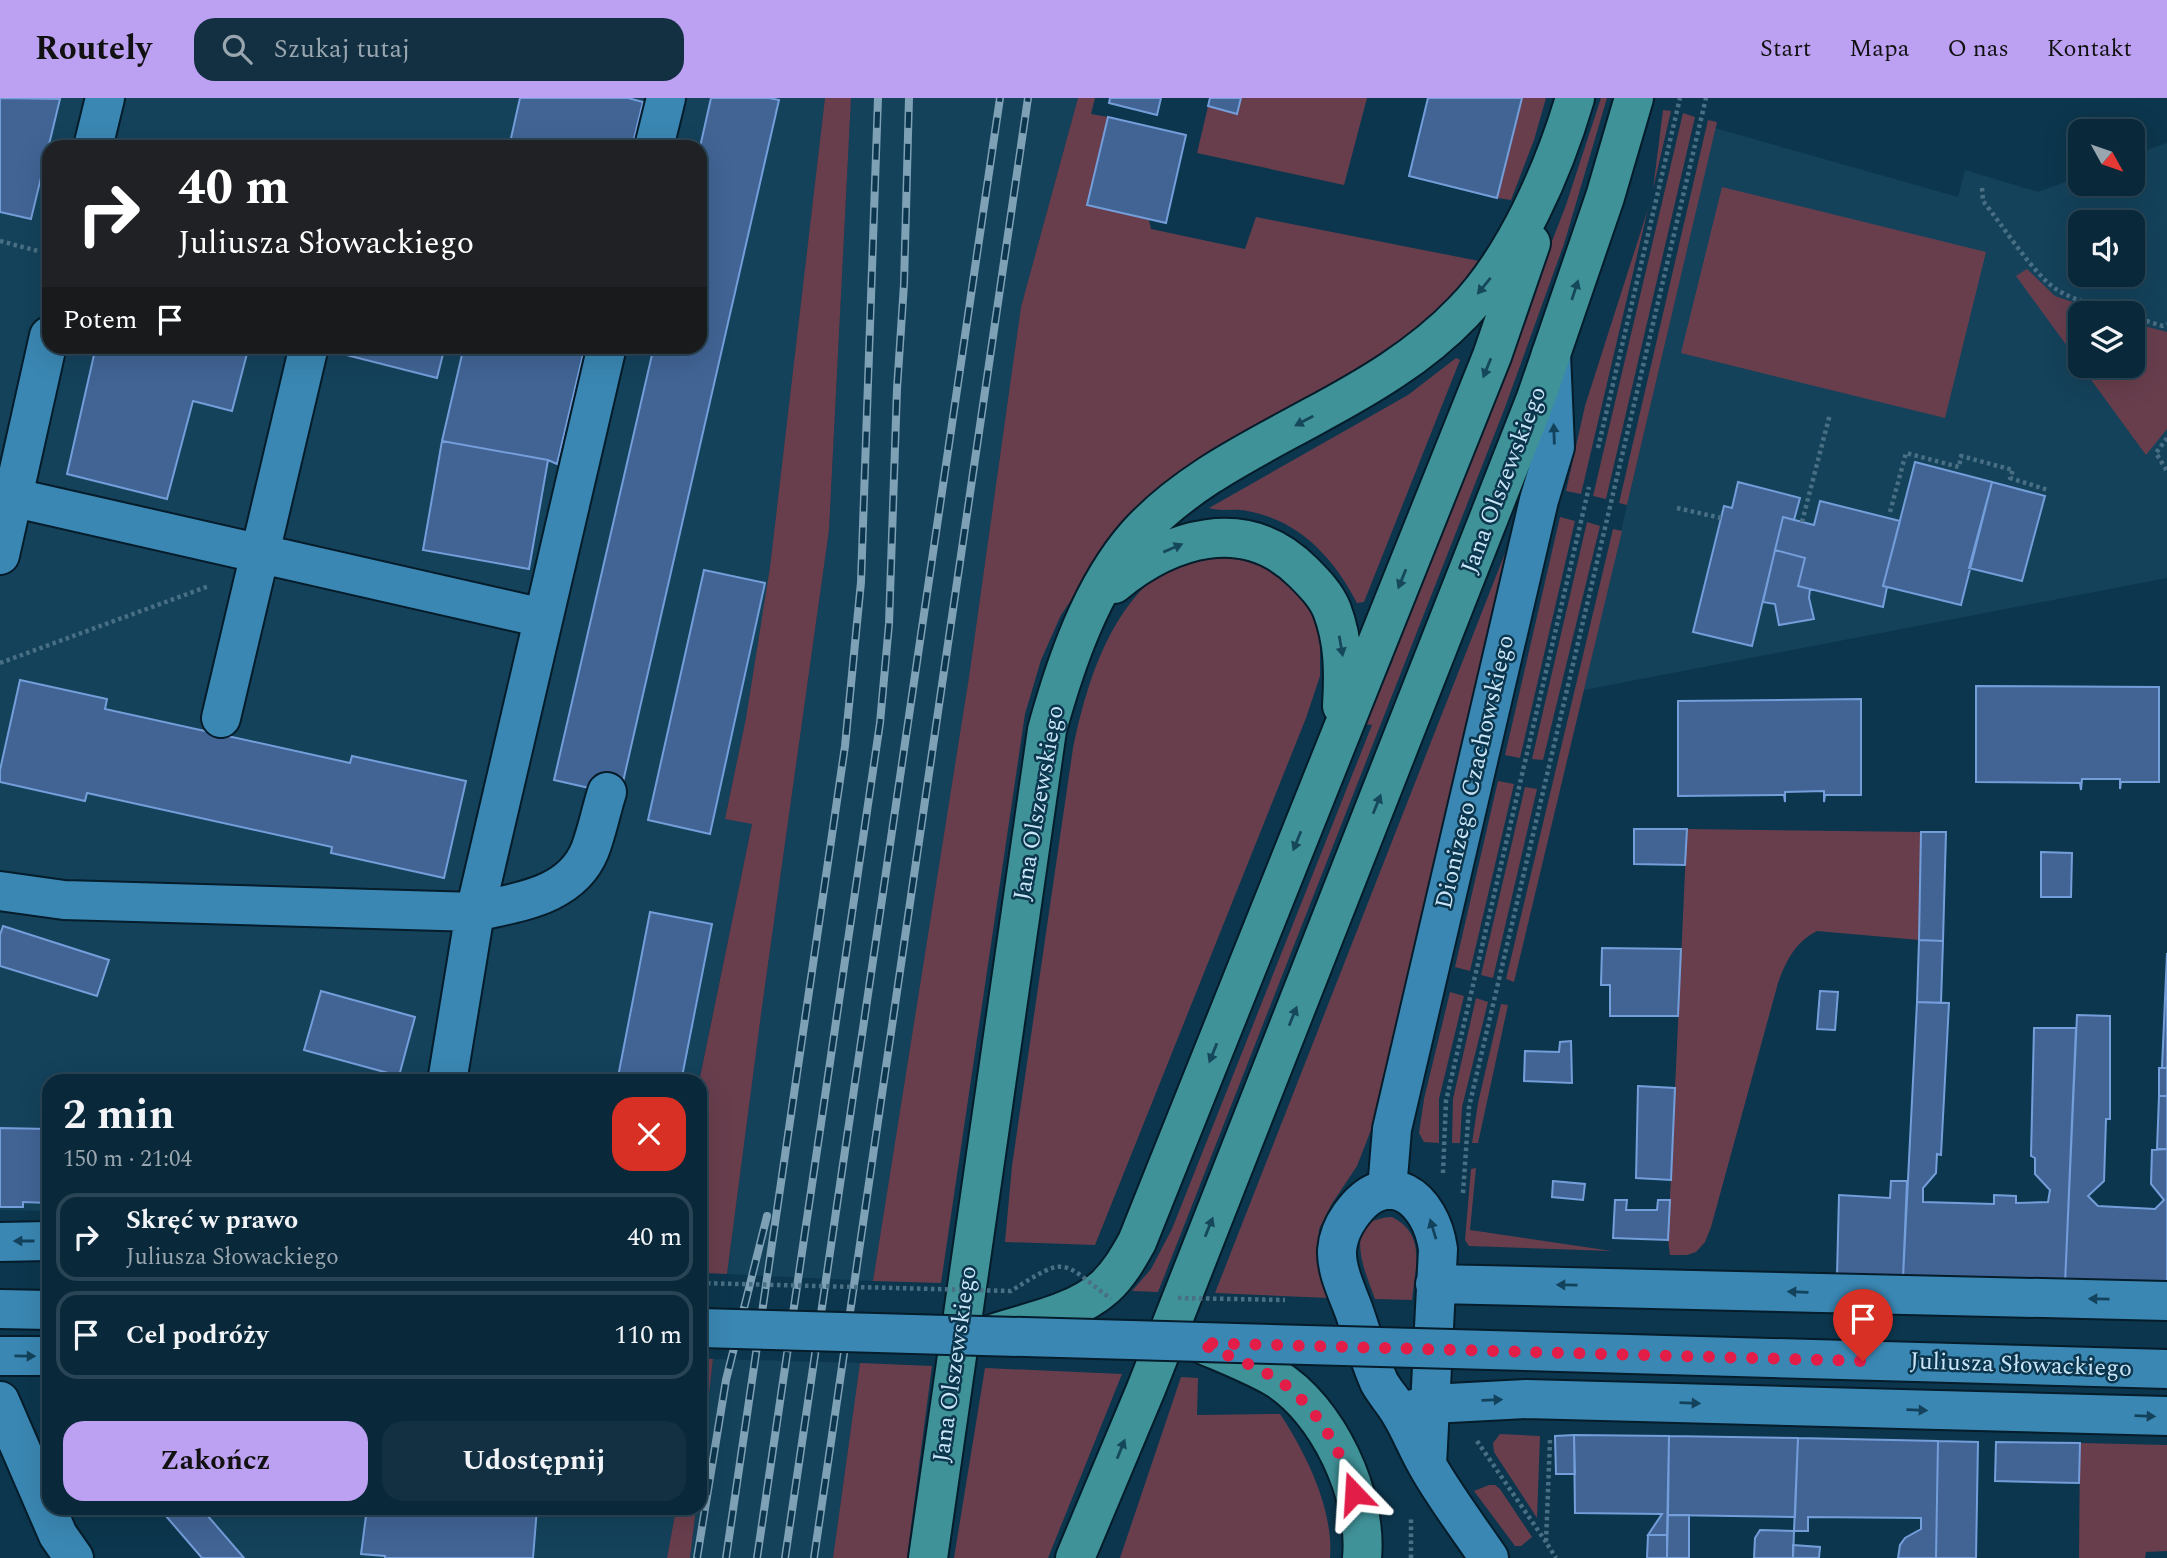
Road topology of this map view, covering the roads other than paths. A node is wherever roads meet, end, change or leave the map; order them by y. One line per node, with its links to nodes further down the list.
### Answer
1 (105, 98): 5 (street)
2 (666, 98): 6 (street)
3 (1575, 98): 7 (main road, Jana Olszewskiego)
4 (1634, 98): 11 (main road, Jana Olszewskiego, one-way to 4)
5 (95, 140)
6 (656, 140)
7 (1563, 140): 15 (main road, Jana Olszewskiego, one-way to 15); 18 (main road, one-way to 18)
8 (45, 354): 12 (street)
9 (307, 354): 13 (street)
10 (605, 354): 16 (street)
11 (1551, 354): 23 (street, Dionizego Czachowskiego, one-way to 11); 40 (main road, Jana Olszewskiego, one-way to 11)
12 (11, 496): 13 (street); 14 (street)
13 (261, 554): 16 (street); 17 (street)
14 (0, 555)
15 (1096, 599): 18 (main road, one-way to 18); 43 (main road, Jana Olszewskiego)
16 (543, 618): 21 (street)
17 (221, 718)
18 (1341, 732): 31 (main road, one-way to 31, bridge)
19 (607, 792): 21 (street)
20 (0, 891): 21 (street)
21 (475, 912): 22 (street)
22 (448, 1074)
23 (1387, 1190): 26 (street, one-way to 23); 37 (street)
24 (0, 1241): 25 (street, one-way to 24)
25 (42, 1241)
26 (1435, 1284): 27 (street, one-way to 26); 37 (street)
27 (2167, 1301)
28 (0, 1308): 29 (street)
29 (42, 1310)
30 (707, 1328): 31 (street, Juliusza Słowackiego, bridge)
31 (988, 1335): 32 (street, Juliusza Słowackiego, bridge)
32 (1200, 1343): 35 (street, Juliusza Słowackiego, bridge); 46 (main road)
33 (0, 1356): 34 (street, one-way to 34)
34 (42, 1356)
35 (2167, 1369)
36 (0, 1401): 39 (street)
37 (1415, 1409): 38 (street, Juliusza Słowackiego, one-way to 38); 47 (street)
38 (2167, 1416)
39 (42, 1498)
40 (1097, 1508): 44 (main road, Jana Olszewskiego); 45 (main road)
41 (49, 1515): 42 (street)
42 (74, 1558)
43 (928, 1558)
44 (1075, 1558)
45 (1083, 1558)
46 (1362, 1558)
47 (1489, 1558)

